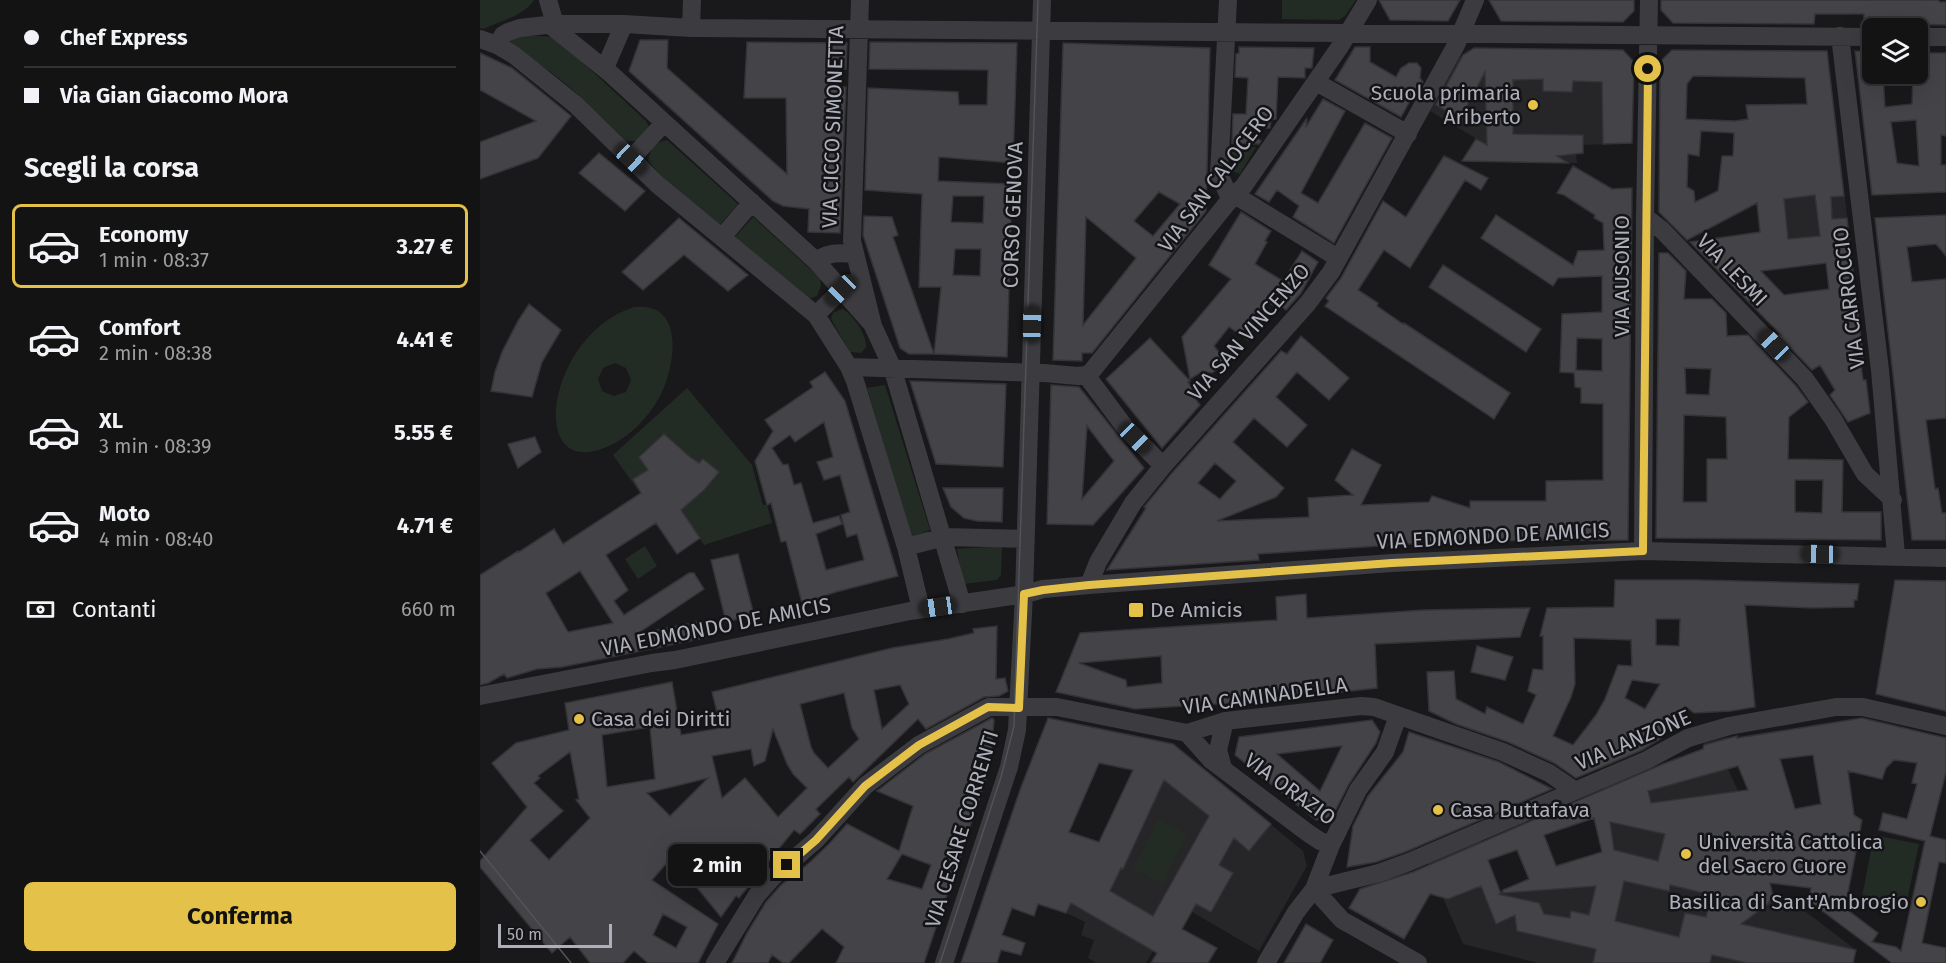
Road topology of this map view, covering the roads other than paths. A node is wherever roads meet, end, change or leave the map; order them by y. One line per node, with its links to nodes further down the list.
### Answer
1 (548, 0): 9 (street)
2 (692, 0): 11 (street)
3 (860, 0): 12 (street, VIA CICCO SIMONETTA)
4 (1042, 0): 13 (street, CORSO GENOVA)
5 (1228, 0): 14 (street)
6 (1368, 0): 15 (street, VIA SAN CALOCERO)
7 (1475, 0): 16 (street, VIA SAN VINCENZO)
8 (1649, 0): 17 (street, VIA AUSONIO)
9 (552, 24): 10 (street); 23 (street); 24 (street)
10 (624, 24): 11 (street); 24 (street)
11 (691, 27): 12 (street)
12 (859, 28): 13 (street); 33 (street, VIA CICCO SIMONETTA)
13 (1041, 29): 14 (street); 41 (street, CORSO GENOVA)
14 (1227, 32): 15 (street); 29 (street)
15 (1349, 32): 16 (street); 25 (street, VIA SAN CALOCERO)
16 (1462, 33): 17 (street); 27 (street, VIA SAN VINCENZO)
17 (1648, 34): 18 (street); 31 (street, VIA AUSONIO)
18 (1840, 36): 19 (street); 44 (street, VIA CARROCCIO)
19 (1862, 37)
20 (1928, 37): 21 (street)
21 (1946, 37)
22 (480, 39): 23 (street)
23 (497, 45): 28 (street)
24 (605, 68): 26 (street)
25 (1316, 82): 27 (street); 29 (street, VIA SAN CALOCERO)
26 (664, 123): 28 (street); 30 (street)
27 (1408, 134): 34 (street, VIA SAN VINCENZO)
28 (631, 159): 32 (street)
29 (1233, 196): 34 (street); 42 (street, VIA SAN CALOCERO)
30 (752, 202): 32 (street); 35 (street)
31 (1645, 217): 44 (street, VIA LESMI); 48 (street, VIA AUSONIO)
32 (723, 236): 37 (street)
33 (855, 255): 35 (street); 38 (street, VIA CICCO SIMONETTA)
34 (1338, 258): 43 (street, VIA SAN VINCENZO)
35 (816, 261): 36 (street)
36 (841, 290): 37 (street); 38 (street)
37 (816, 315): 39 (street)
38 (873, 326): 40 (street)
39 (849, 367): 40 (street); 47 (street)
40 (892, 367): 41 (street); 45 (street)
41 (1031, 373): 42 (street); 46 (street, CORSO GENOVA)
42 (1086, 375): 43 (street)
43 (1163, 465): 51 (street, VIA SAN VINCENZO)
44 (1893, 500): 49 (street, VIA CARROCCIO)
45 (944, 537): 46 (street); 47 (street); 53 (street)
46 (1025, 539): 52 (street, CORSO GENOVA)
47 (906, 547): 54 (street)
48 (1643, 551): 49 (street, VIA EDMONDO DE AMICIS); 51 (street, VIA EDMONDO DE AMICIS)
49 (1896, 555): 50 (street, VIA EDMONDO DE AMICIS)
50 (1946, 558)
51 (1089, 585): 52 (street, VIA EDMONDO DE AMICIS)
52 (1024, 594): 53 (street, VIA EDMONDO DE AMICIS); 56 (street, VIA CESARE CORRENTI)
53 (962, 604): 54 (street, VIA EDMONDO DE AMICIS)
54 (921, 609): 55 (street, VIA EDMONDO DE AMICIS)
55 (480, 696)
56 (1019, 708): 60 (street, VIA CAMINADELLA); 65 (street, VIA CAMINADELLA); 66 (street, VIA CESARE CORRENTI)
57 (1398, 716): 58 (street, VIA CAMINADELLA); 62 (street, VIA CAMINADELLA); 63 (street)
58 (1226, 721): 60 (street, VIA CAMINADELLA); 61 (street, VIA ORAZIO)
59 (1946, 726): 62 (street, VIA LANZONE)
60 (1187, 733): 61 (street, VIA ORAZIO)
61 (1223, 768): 63 (street, VIA ORAZIO)
62 (1574, 790): 64 (street, VIA LANZONE)
63 (1331, 845): 64 (street)
64 (1314, 889): 67 (street); 68 (street)
65 (715, 963)
66 (944, 963)
67 (1266, 963)
68 (1418, 963)

